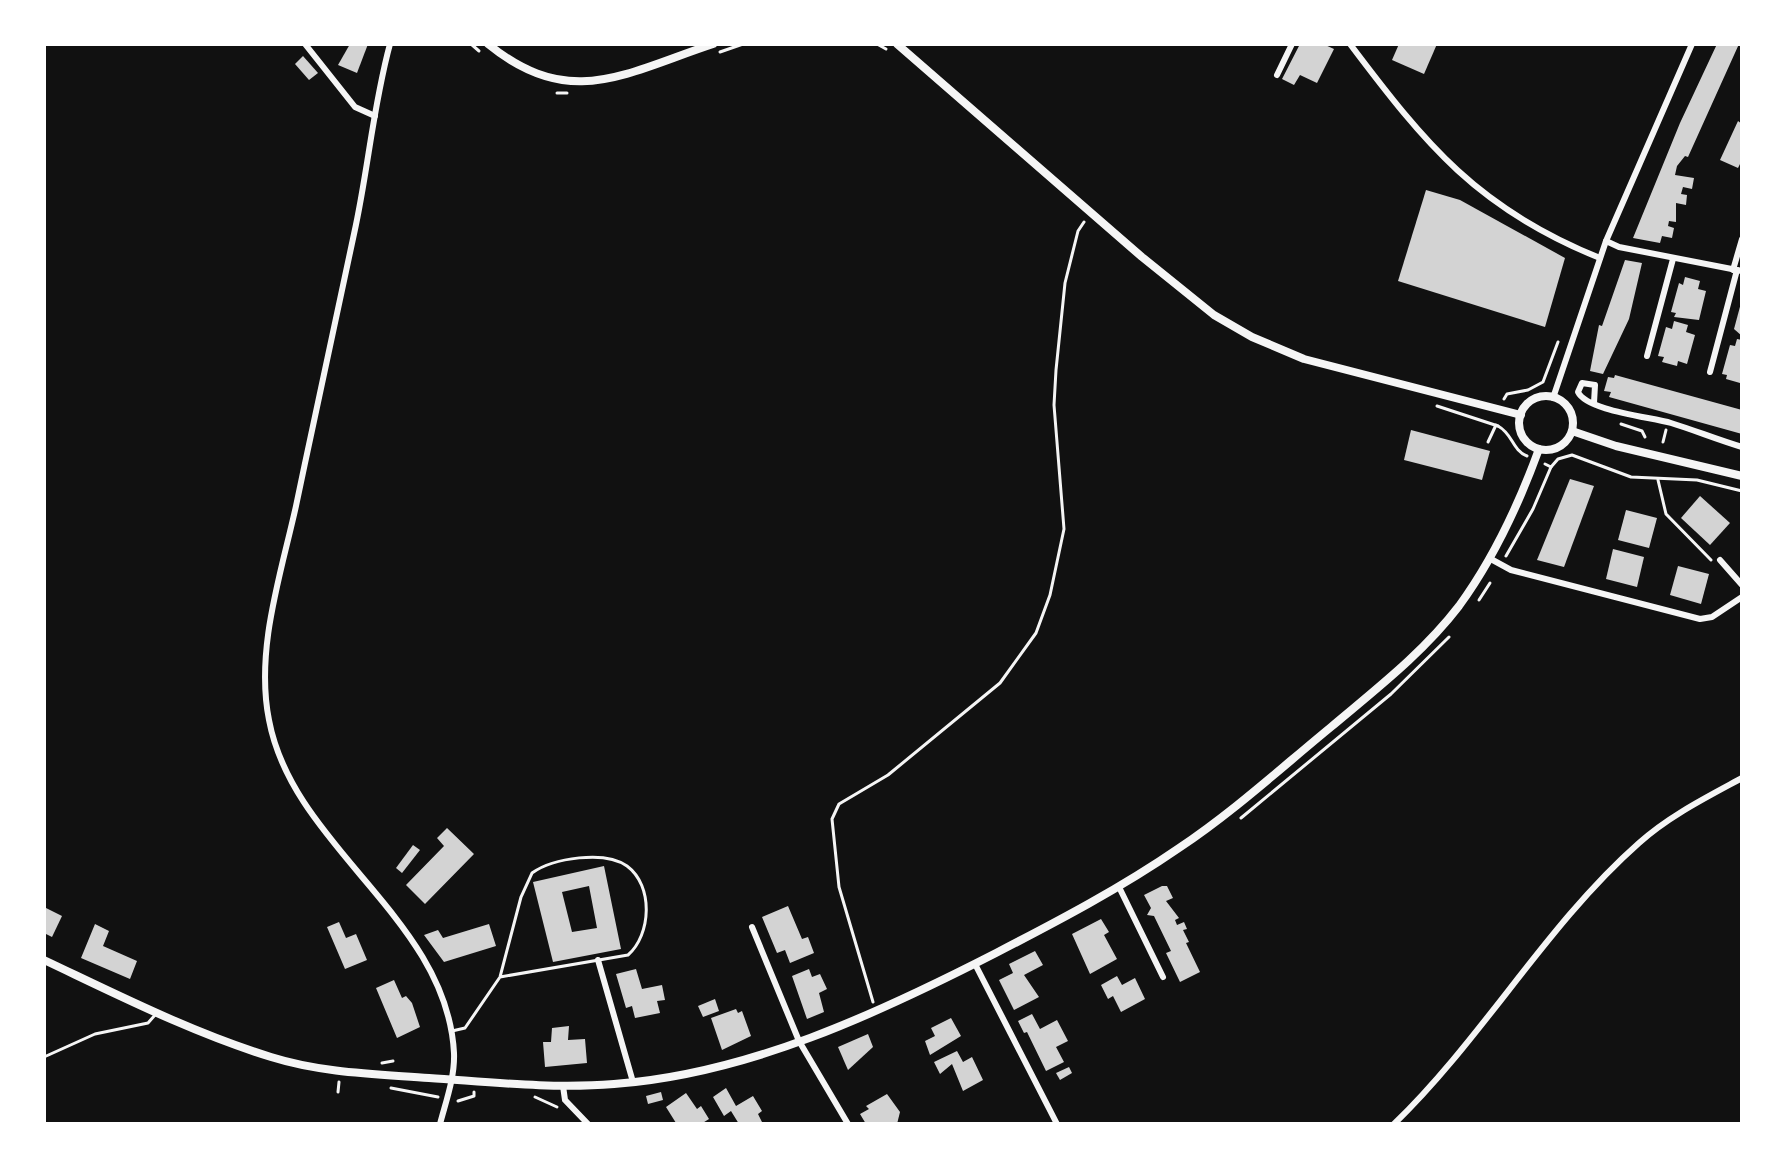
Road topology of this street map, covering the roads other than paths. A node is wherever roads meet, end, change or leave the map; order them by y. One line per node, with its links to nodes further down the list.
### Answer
1 (305, 44): 10 (street)
2 (390, 44): 10 (street)
3 (488, 44): 4 (street)
4 (713, 44)
5 (897, 44): 20 (street)
6 (1292, 44): 9 (street)
7 (1350, 44): 13 (street)
8 (1692, 44): 12 (street)
9 (1277, 75)
10 (375, 116): 38 (street)
11 (1742, 239): 15 (street)
12 (1606, 241): 13 (street); 14 (street)
13 (1600, 258): 18 (street)
14 (1673, 259): 15 (street); 16 (street)
15 (1737, 270): 17 (street)
16 (1647, 356)
17 (1710, 372)
18 (1553, 398): 20 (street); 21 (street)
19 (1594, 403): 22 (street)
20 (1521, 415): 23 (street)
21 (1572, 431): 23 (street); 24 (street)
22 (1742, 447)
23 (1539, 449): 25 (street)
24 (1742, 476)
25 (1489, 558): 28 (street); 30 (street)
26 (1720, 560): 27 (street)
27 (1742, 585)
28 (1742, 597)
29 (1742, 778): 48 (street)
30 (1119, 887): 34 (street); 36 (street)
31 (752, 927): 39 (street)
32 (44, 960): 37 (street)
33 (598, 960): 35 (lane); 35 (lane); 42 (street)
34 (975, 964): 39 (street); 47 (street)
35 (500, 977): 38 (lane)
36 (1163, 977)
37 (156, 1011): 40 (lane); 41 (street)
38 (452, 1031): 41 (street)
39 (799, 1041): 42 (street); 46 (street)
40 (44, 1057)
41 (452, 1080): 43 (street); 44 (street)
42 (633, 1082): 43 (street)
43 (563, 1086): 45 (street)
44 (440, 1124)
45 (588, 1124)
46 (848, 1124)
47 (1057, 1124)
48 (1394, 1124)

